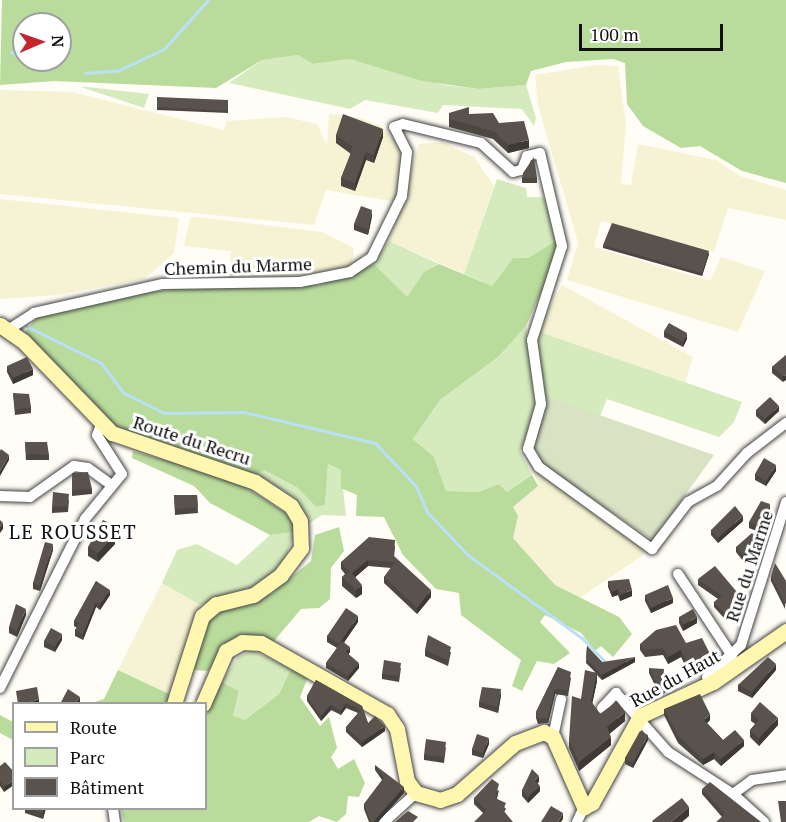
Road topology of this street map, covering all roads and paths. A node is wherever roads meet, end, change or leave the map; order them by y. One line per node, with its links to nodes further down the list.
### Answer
1 (4, 327): 2 (street, Chemin du Marme); 3 (street, Route du Recru)
2 (786, 423)
3 (101, 425): 4 (street); 13 (street, Route du Recru)
4 (110, 484): 5 (street); 10 (street)
5 (0, 496)
6 (786, 502): 9 (street, Rue du Marme)
7 (678, 574): 9 (street)
8 (786, 631): 11 (street, Rue du Haut)
9 (732, 656): 11 (street, Rue du Marme)
10 (0, 688)
11 (696, 690): 16 (street, Rue du Haut)
12 (561, 699): 17 (street)
13 (175, 702)
14 (204, 702): 19 (street)
15 (602, 708): 16 (street)
16 (640, 716): 20 (street); 21 (street, Rue du Haut)
17 (553, 737): 19 (street); 21 (street)
18 (786, 775): 20 (street)
19 (416, 793): 22 (street)
20 (734, 794): 24 (street)
21 (584, 807): 23 (street)
22 (384, 822)
23 (577, 822)
24 (764, 822)

